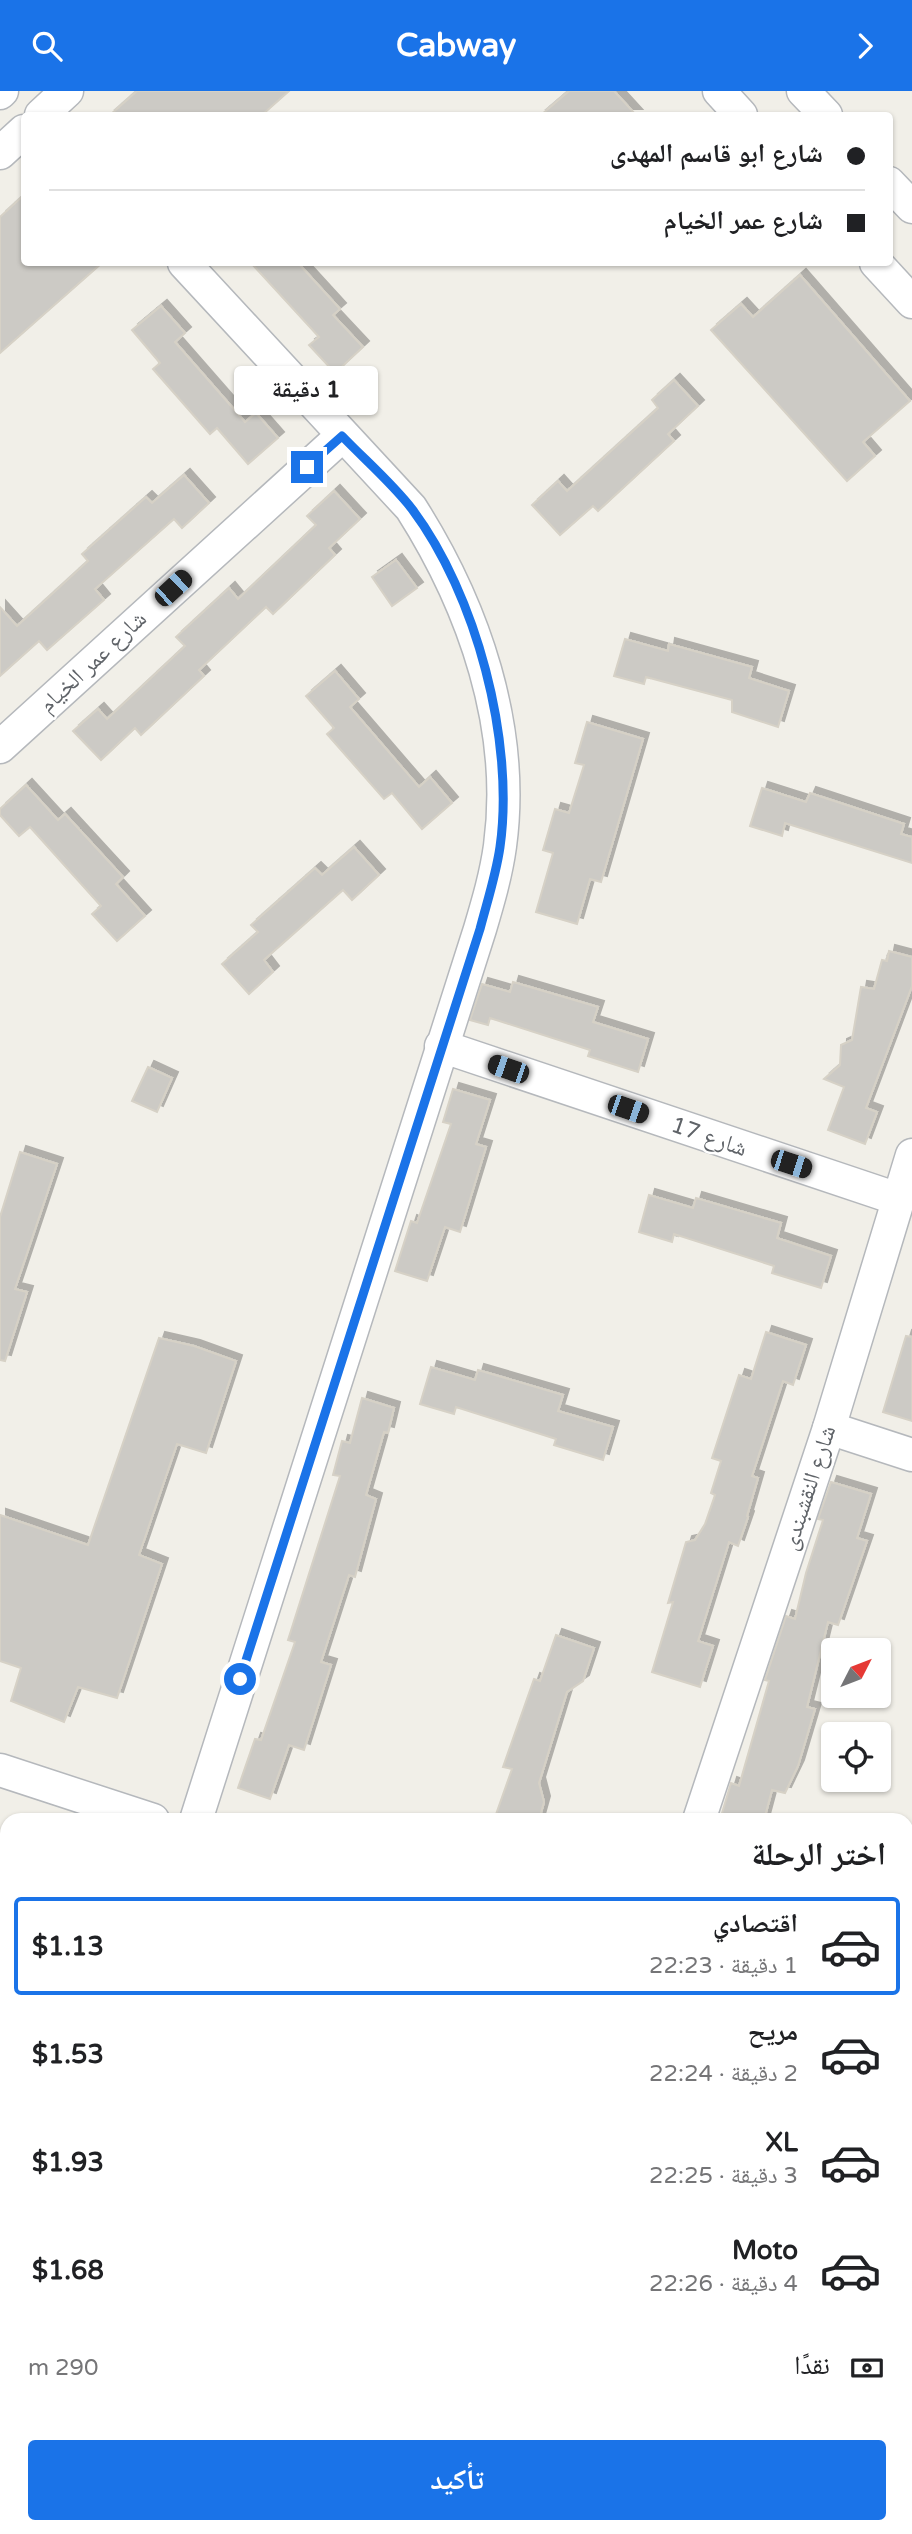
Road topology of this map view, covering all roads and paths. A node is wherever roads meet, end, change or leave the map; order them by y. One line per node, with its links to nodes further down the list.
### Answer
1 (719, 91): 3 (street)
2 (803, 91): 4 (street)
3 (738, 112)
4 (823, 112)
5 (21, 131): 6 (street)
6 (0, 153)
7 (893, 187): 8 (street)
8 (912, 207)
9 (187, 266): 12 (street)
10 (879, 266): 11 (street)
11 (912, 302)
12 (342, 436): 13 (street, شارع عمر الخيام); 14 (street)
13 (0, 747)
14 (441, 1047): 16 (street, شارع 17); 21 (street)
15 (912, 1155): 16 (street, شارع النقشبندى)
16 (898, 1199): 17 (street, شارع النقشبندى)
17 (829, 1428): 18 (street); 22 (street, شارع النقشبندى)
18 (912, 1455)
19 (0, 1770): 20 (street)
20 (132, 1813)
21 (198, 1813)
22 (701, 1813)

